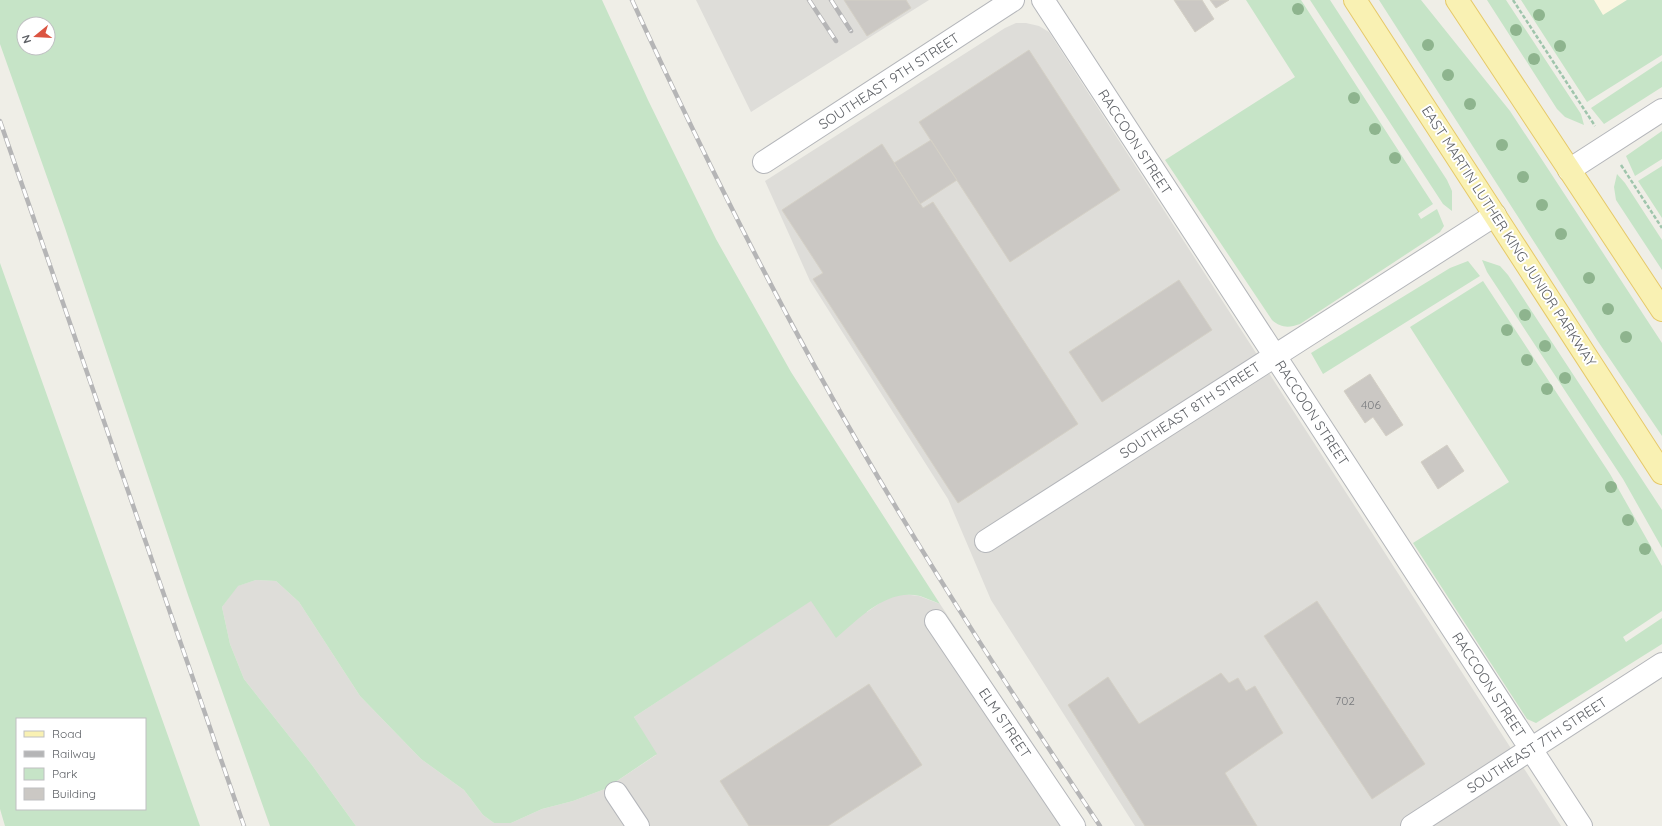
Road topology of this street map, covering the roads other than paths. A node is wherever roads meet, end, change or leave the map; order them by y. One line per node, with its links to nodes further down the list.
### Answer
1 (1013, 0): 6 (street, SOUTHEAST 9TH STREET)
2 (1044, 0): 10 (street, RACCOON STREET)
3 (1355, 0): 8 (main road, EAST MARTIN LUTHER KING JUNIOR PARKWAY)
4 (1457, 0): 7 (main road)
5 (1662, 110): 7 (street)
6 (764, 162)
7 (1569, 170): 9 (main road)
8 (1495, 215): 10 (street, SOUTHEAST 8TH STREET); 11 (main road, EAST MARTIN LUTHER KING JUNIOR PARKWAY)
9 (1662, 310)
10 (1275, 356): 12 (street, SOUTHEAST 8TH STREET); 15 (street, RACCOON STREET)
11 (1662, 473)
12 (986, 541)
13 (936, 621): 18 (street, ELM STREET)
14 (1662, 664): 15 (street, SOUTHEAST 7TH STREET)
15 (1531, 749): 19 (street, SOUTHEAST 7TH STREET); 20 (street, RACCOON STREET)
16 (616, 793): 17 (street)
17 (638, 826)
18 (1074, 826)
19 (1412, 826)
20 (1582, 826)

